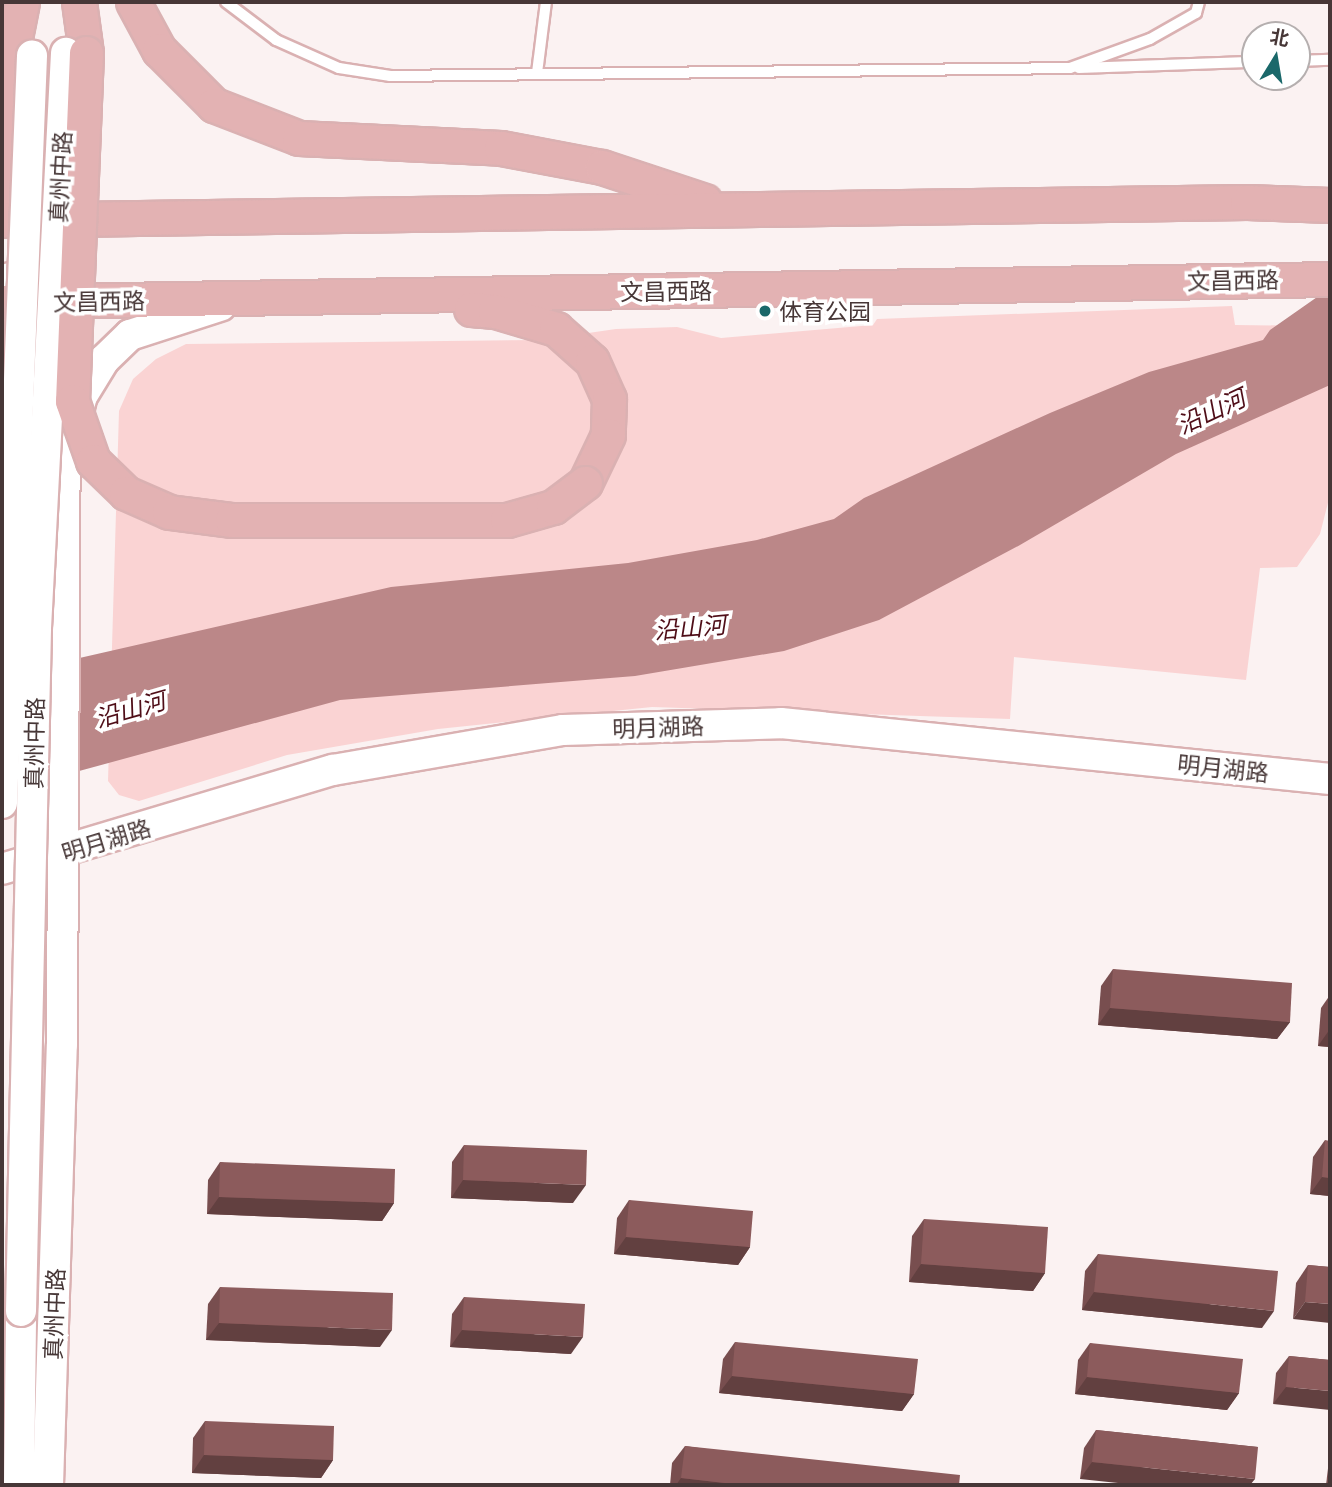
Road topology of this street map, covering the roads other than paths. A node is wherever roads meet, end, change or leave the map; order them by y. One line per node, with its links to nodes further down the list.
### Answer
1 (22, 2): 10 (main road)
2 (34, 2): 10 (street, 真州中路)
3 (68, 2): 9 (street, 真州中路)
4 (79, 2): 9 (main road)
5 (132, 2): 17 (main road)
6 (226, 2): 15 (lane)
7 (546, 2): 15 (lane)
8 (1199, 2): 14 (lane)
9 (76, 53): 21 (main road, bridge); 31 (street, 真州中路, bridge)
10 (22, 54): 18 (main road); 28 (street, 真州中路, bridge)
11 (1330, 60): 12 (lane)
12 (1311, 61)
13 (1241, 62): 14 (lane)
14 (1070, 68): 15 (lane)
15 (537, 73)
16 (1330, 205): 17 (main road)
17 (730, 210): 19 (main road)
18 (5, 213): 19 (main road); 24 (street, 真州中路)
19 (67, 219): 23 (street, 真州中路)
20 (1326, 279): 21 (main road, 文昌西路)
21 (329, 297): 22 (main road, 文昌西路)
22 (255, 298): 23 (main road, 文昌西路); 26 (street)
23 (65, 301): 24 (main road, 文昌西路); 26 (street, 真州中路)
24 (4, 302): 25 (street, 真州中路)
25 (2, 435)
26 (65, 465): 29 (street, 真州中路)
27 (1330, 779): 29 (street, 明月湖路)
28 (2, 803)
29 (62, 854): 30 (street, 明月湖路); 32 (street, 真州中路)
30 (2, 869)
31 (19, 1485)
32 (48, 1485)

